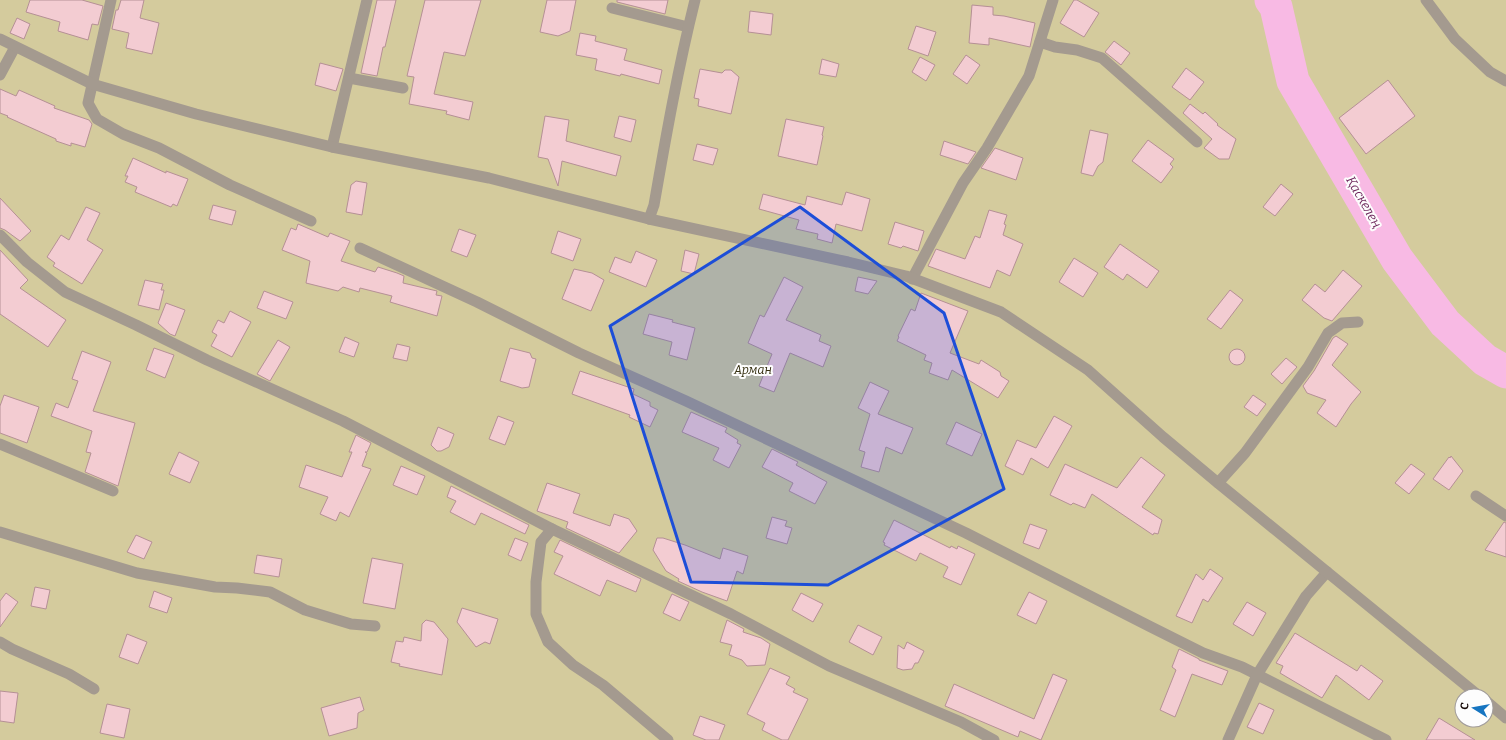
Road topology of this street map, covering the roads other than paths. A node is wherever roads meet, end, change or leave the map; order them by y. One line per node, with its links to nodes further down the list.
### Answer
1 (111, 0): 14 (street)
2 (367, 0): 12 (street)
3 (695, 0): 7 (street)
4 (1053, 0): 9 (street)
5 (1426, 0): 13 (street)
6 (612, 8): 7 (street)
7 (688, 27): 18 (street)
8 (0, 39): 10 (street)
9 (1040, 42): 16 (street); 22 (street)
10 (15, 47): 11 (street); 14 (street)
11 (0, 75)
12 (349, 78): 15 (street); 17 (street)
13 (1506, 81)
14 (92, 84): 17 (street); 19 (street)
15 (402, 88)
16 (1197, 142)
17 (332, 147): 18 (street)
18 (649, 219): 22 (street)
19 (311, 221)
20 (0, 235): 29 (street)
21 (360, 248): 34 (street)
22 (912, 279): 25 (street)
23 (1358, 322): 25 (street)
24 (0, 444): 26 (street)
25 (1218, 483): 31 (street)
26 (113, 492)
27 (1476, 496): 28 (street)
28 (1506, 516)
29 (552, 529): 39 (street); 40 (street)
30 (0, 532): 32 (street)
31 (1327, 572): 34 (street); 35 (street)
32 (375, 626)
33 (0, 642): 36 (street)
34 (1257, 675): 41 (street); 42 (street)
35 (1469, 688)
36 (94, 689)
37 (1494, 708): 38 (street)
38 (1506, 718)
39 (668, 740)
40 (994, 740)
41 (1228, 740)
42 (1386, 740)

